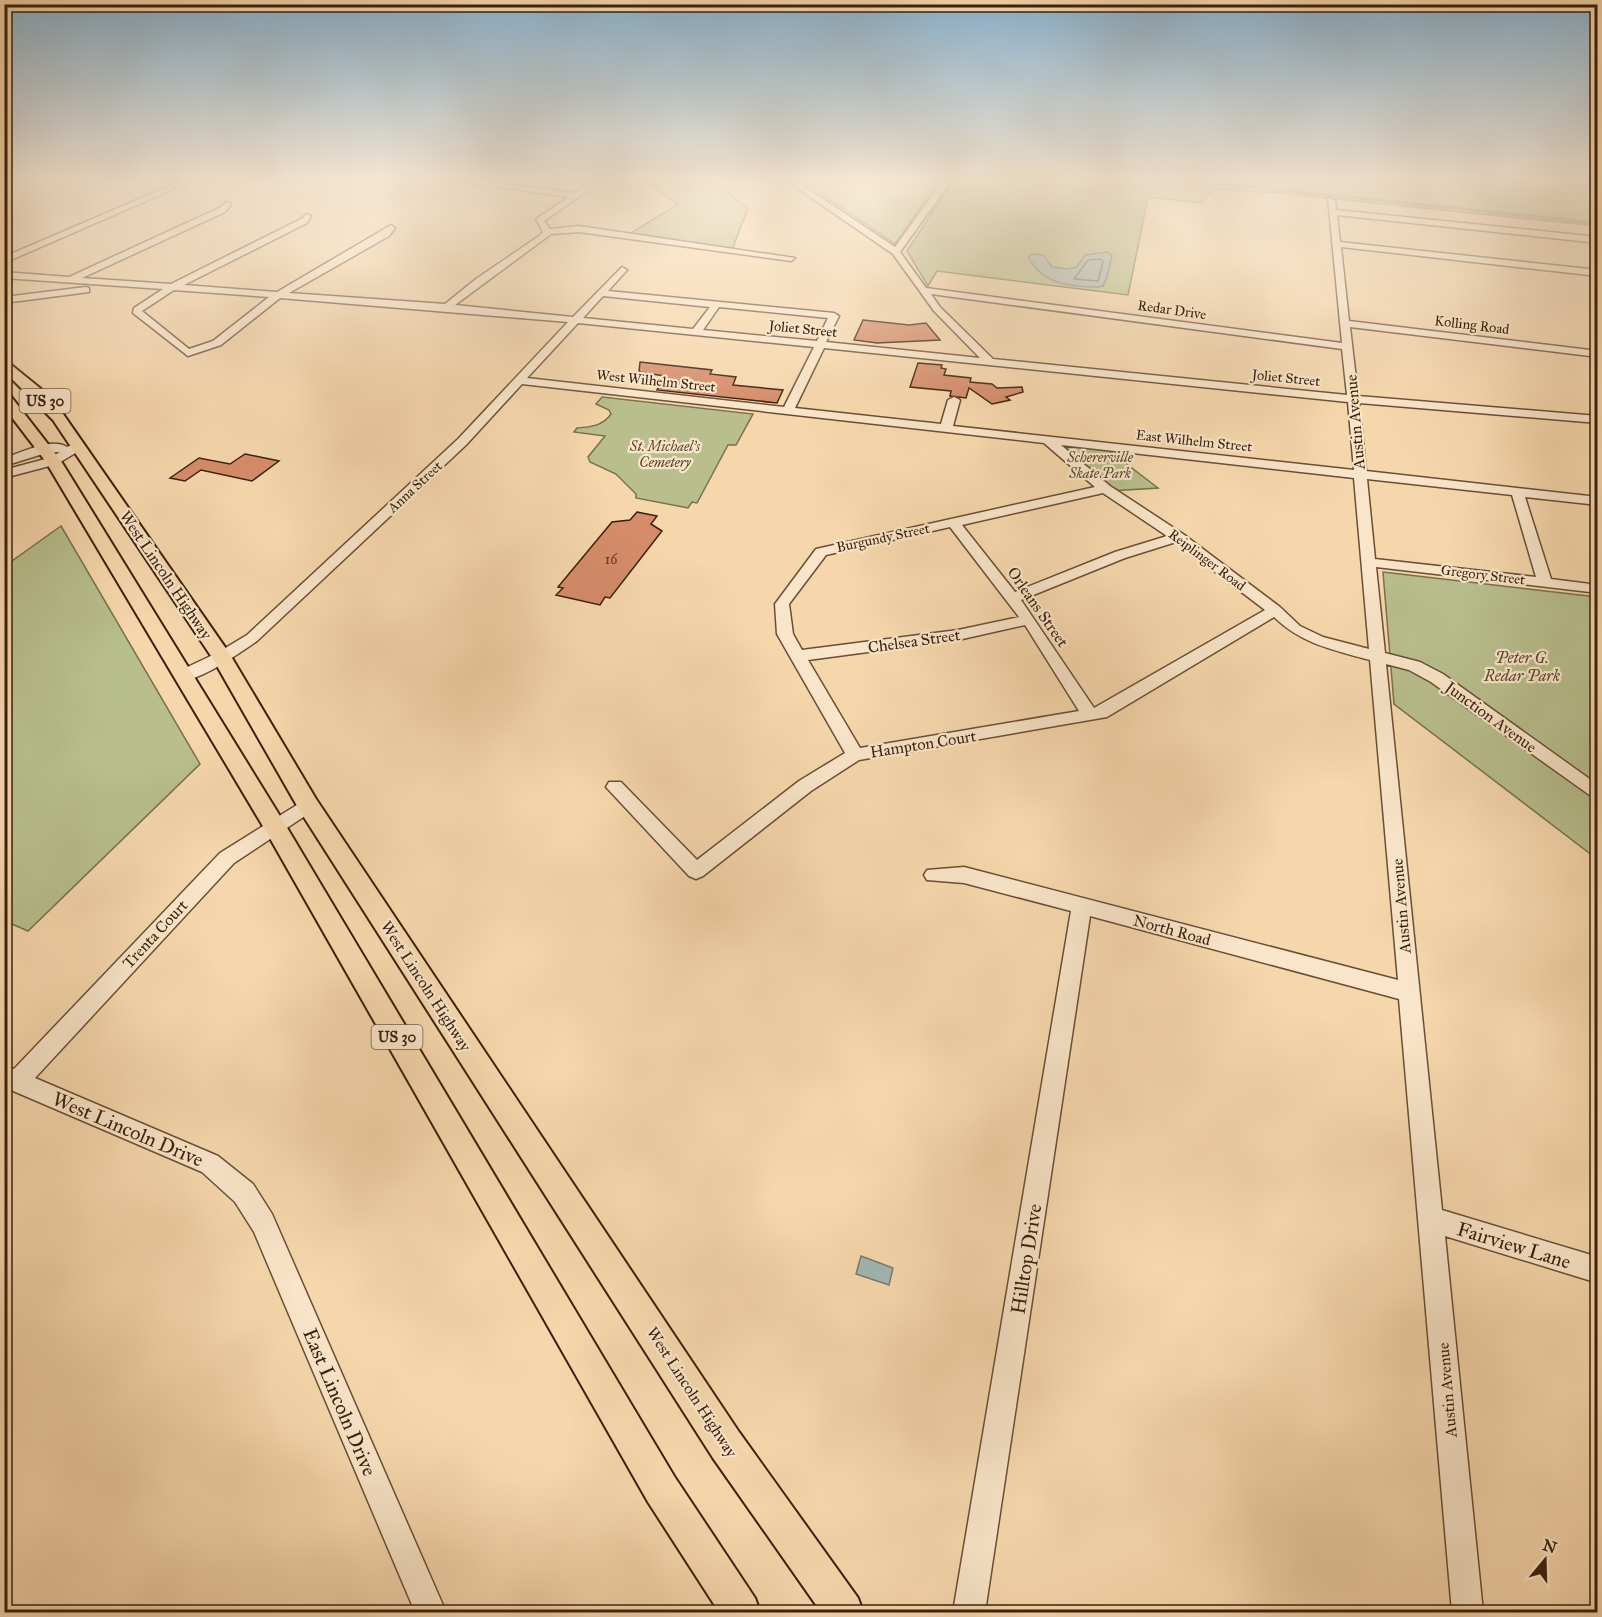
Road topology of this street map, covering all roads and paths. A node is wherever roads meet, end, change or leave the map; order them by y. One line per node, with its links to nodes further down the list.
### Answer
1 (121, 256): 13 (street)
2 (234, 256): 15 (street)
3 (346, 256): 18 (street)
4 (514, 256): 21 (street)
5 (780, 256): 9 (street)
6 (899, 256): 16 (street)
7 (1336, 256): 23 (street, Austin Avenue)
8 (1448, 256): 11 (street)
9 (791, 258)
10 (622, 270): 17 (street, Anna Street)
11 (1598, 273)
12 (4, 275): 13 (street, Joliet Street)
13 (68, 281): 14 (street, Joliet Street)
14 (127, 285): 15 (street, Joliet Street); 19 (street)
15 (171, 288): 18 (street, Joliet Street); 18 (street)
16 (923, 290): 26 (street, Redar Drive); 29 (street)
17 (603, 293): 20 (street); 22 (street, Anna Street)
18 (278, 295): 21 (street, Joliet Street)
19 (4, 300)
20 (717, 304): 24 (street); 25 (street)
21 (447, 307): 22 (street, Joliet Street)
22 (576, 321): 24 (street, Joliet Street); 30 (street, Anna Street)
23 (1344, 322): 26 (street, Austin Avenue); 27 (street, Kolling Road)
24 (695, 333): 25 (street, Joliet Street)
25 (820, 345): 29 (street, Joliet Street); 34 (street)
26 (1347, 347): 32 (street, Austin Avenue)
27 (1598, 354)
28 (4, 363): 38 (main road, West Lincoln Highway / US 30)
29 (992, 363): 32 (street, Joliet Street)
30 (522, 381): 34 (street, West Wilhelm Street); 55 (street, Anna Street)
31 (4, 397): 39 (main road, West Lincoln Highway / US 30)
32 (1353, 399): 35 (street, Joliet Street); 42 (street, Austin Avenue)
33 (954, 400): 36 (street)
34 (788, 411): 36 (street, East Wilhelm Street)
35 (1598, 420)
36 (946, 429): 37 (street, East Wilhelm Street)
37 (1048, 440): 42 (street, East Wilhelm Street); 43 (street, Reiplinger Road)
38 (78, 446): 39 (street); 55 (main road, West Lincoln Highway / US 30)
39 (49, 455): 40 (street); 41 (street); 57 (main road, West Lincoln Highway / US 30)
40 (4, 462)
41 (4, 474)
42 (1360, 475): 44 (street, East Wilhelm Street); 48 (street, Austin Avenue)
43 (1105, 489): 46 (street, Burgundy Street); 47 (street, Reiplinger Road)
44 (1516, 492): 45 (street, East Wilhelm Street); 49 (street)
45 (1598, 501)
46 (953, 522): 51 (street, Orleans Street); 54 (street, Burgundy Street)
47 (1178, 537): 51 (street); 52 (street, Reiplinger Road)
48 (1368, 562): 49 (street, Gregory Street); 56 (street, Austin Avenue)
49 (1545, 583): 50 (street, Gregory Street)
50 (1598, 589)
51 (1013, 598): 53 (street, Orleans Street)
52 (1275, 610): 56 (street, Reiplinger Road); 58 (street, Hampton Court)
53 (1029, 620): 54 (street, Chelsea Street); 58 (street, Orleans Street)
54 (798, 656): 59 (street, Burgundy Street)
55 (222, 657): 57 (street, Anna Street); 62 (main road, West Lincoln Highway / US 30)
56 (1377, 657): 61 (street, Junction Avenue); 66 (street, Austin Avenue)
57 (183, 676): 63 (main road, West Lincoln Highway / US 30)
58 (1090, 715): 59 (street, Hampton Court)
59 (855, 755): 60 (street, Hampton Court)
60 (615, 787)
61 (1598, 795)
62 (308, 805): 63 (street, Trenta Court); 73 (main road, West Lincoln Highway / US 30)
63 (274, 827): 67 (street, Trenta Court); 72 (main road, West Lincoln Highway / US 30)
64 (934, 875): 65 (street, North Road)
65 (1082, 906): 66 (street, North Road); 74 (street, Hilltop Drive)
66 (1409, 992): 69 (street, Austin Avenue)
67 (11, 1079): 68 (street, West Lincoln Drive)
68 (244, 1193): 71 (street, East Lincoln Drive)
69 (1431, 1219): 70 (street, Fairview Lane); 75 (street, Austin Avenue)
70 (1598, 1270)
71 (431, 1612)
72 (741, 1612)
73 (844, 1612)
74 (969, 1612)
75 (1468, 1612)

